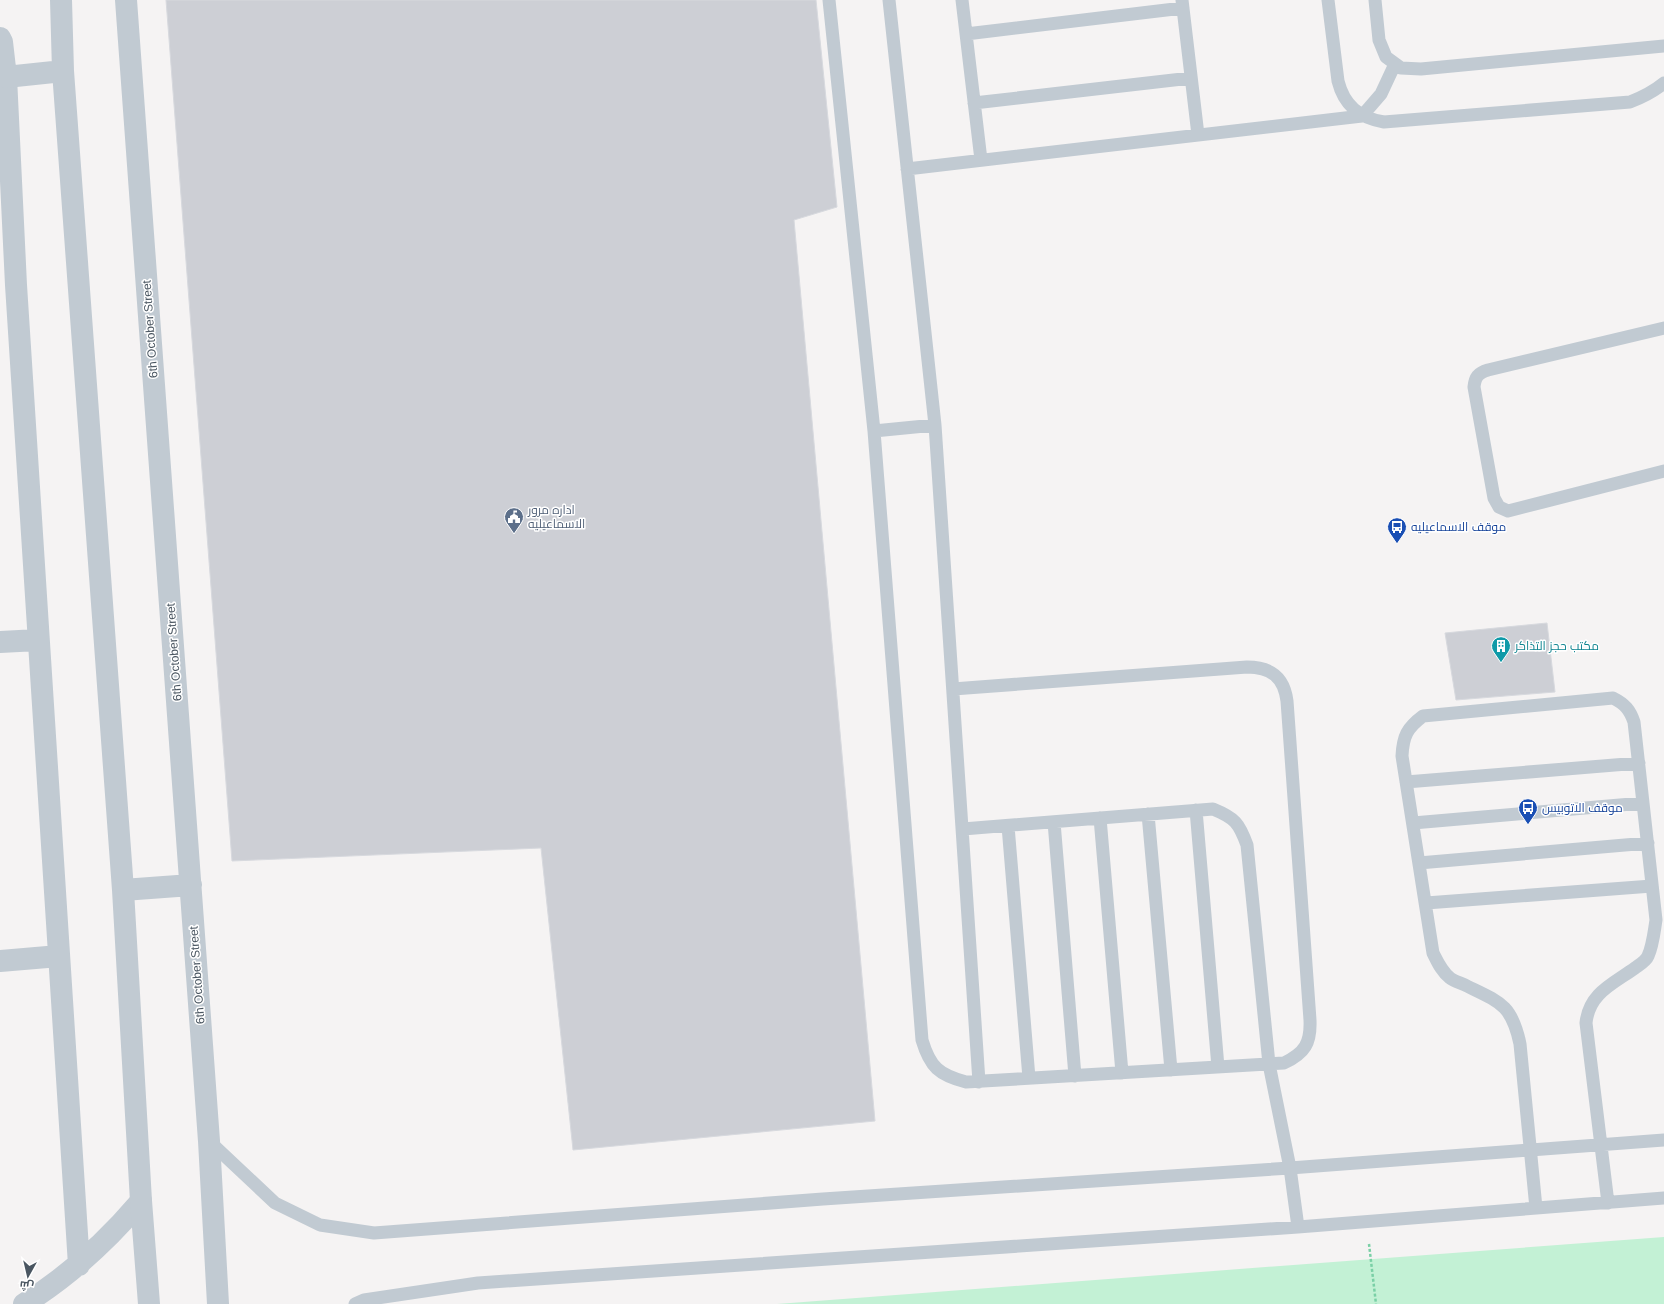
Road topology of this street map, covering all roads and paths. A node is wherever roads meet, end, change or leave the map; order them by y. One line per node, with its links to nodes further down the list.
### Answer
1 (61, 0): 13 (street)
2 (126, 0): 42 (street, 6th October Street)
3 (829, 0): 25 (lane)
4 (889, 0): 21 (lane)
5 (962, 0): 9 (lane)
6 (1328, 0): 18 (lane)
7 (1375, 0): 12 (lane)
8 (1183, 4): 9 (lane); 15 (lane)
9 (966, 34): 17 (lane)
10 (0, 38): 14 (street)
11 (1664, 46): 12 (lane)
12 (1395, 64): 18 (lane)
13 (63, 71): 14 (street); 44 (street)
14 (6, 77): 22 (street)
15 (1191, 78): 17 (lane); 19 (lane)
16 (1664, 83): 18 (lane)
17 (974, 103): 20 (lane)
18 (1362, 116): 19 (lane)
19 (1198, 135): 20 (lane)
20 (981, 160): 21 (lane)
21 (907, 168): 24 (lane)
22 (8, 286): 27 (street)
23 (1664, 328): 26 (lane)
24 (935, 426): 25 (lane); 29 (lane)
25 (874, 431): 54 (lane)
26 (1664, 471)
27 (38, 640): 28 (street); 46 (street)
28 (0, 642)
29 (952, 689): 39 (lane); 48 (lane)
30 (1639, 763): 31 (lane); 31 (lane); 32 (lane)
31 (1406, 782): 37 (lane)
32 (1643, 803): 37 (lane); 40 (lane)
33 (1196, 810): 34 (lane); 48 (lane); 49 (lane)
34 (1148, 814): 35 (lane); 50 (lane)
35 (1100, 818): 36 (lane); 51 (lane)
36 (1054, 822): 38 (lane); 52 (lane)
37 (1413, 823): 41 (lane)
38 (1008, 826): 39 (lane); 53 (lane)
39 (963, 829): 54 (lane)
40 (1648, 843): 41 (lane); 43 (lane)
41 (1419, 863): 45 (lane)
42 (191, 885): 44 (street); 56 (street, 6th October Street)
43 (1652, 886): 45 (lane); 57 (lane)
44 (123, 890): 61 (street)
45 (1426, 903): 58 (lane)
46 (59, 956): 47 (street); 66 (street)
47 (0, 961)
48 (1269, 1064): 49 (lane); 59 (lane)
49 (1218, 1067): 50 (lane)
50 (1170, 1070): 51 (lane)
51 (1122, 1073): 52 (lane)
52 (1075, 1076): 53 (lane)
53 (1029, 1078): 54 (lane)
54 (979, 1082)
55 (1664, 1140): 57 (lane)
56 (209, 1141): 59 (lane); 69 (street, 6th October Street)
57 (1602, 1145): 58 (lane); 62 (lane)
58 (1529, 1150): 59 (lane); 63 (lane)
59 (1290, 1168): 65 (lane)
60 (1664, 1198): 62 (lane)
61 (141, 1201): 66 (street); 68 (street)
62 (1608, 1202): 63 (lane)
63 (1536, 1208): 64 (lane)
64 (1366, 1221): 65 (lane); 71 (path)
65 (1298, 1227): 70 (lane)
66 (79, 1265): 67 (street)
67 (24, 1304)
68 (149, 1304)
69 (218, 1304)
70 (355, 1304)
71 (1376, 1304)

